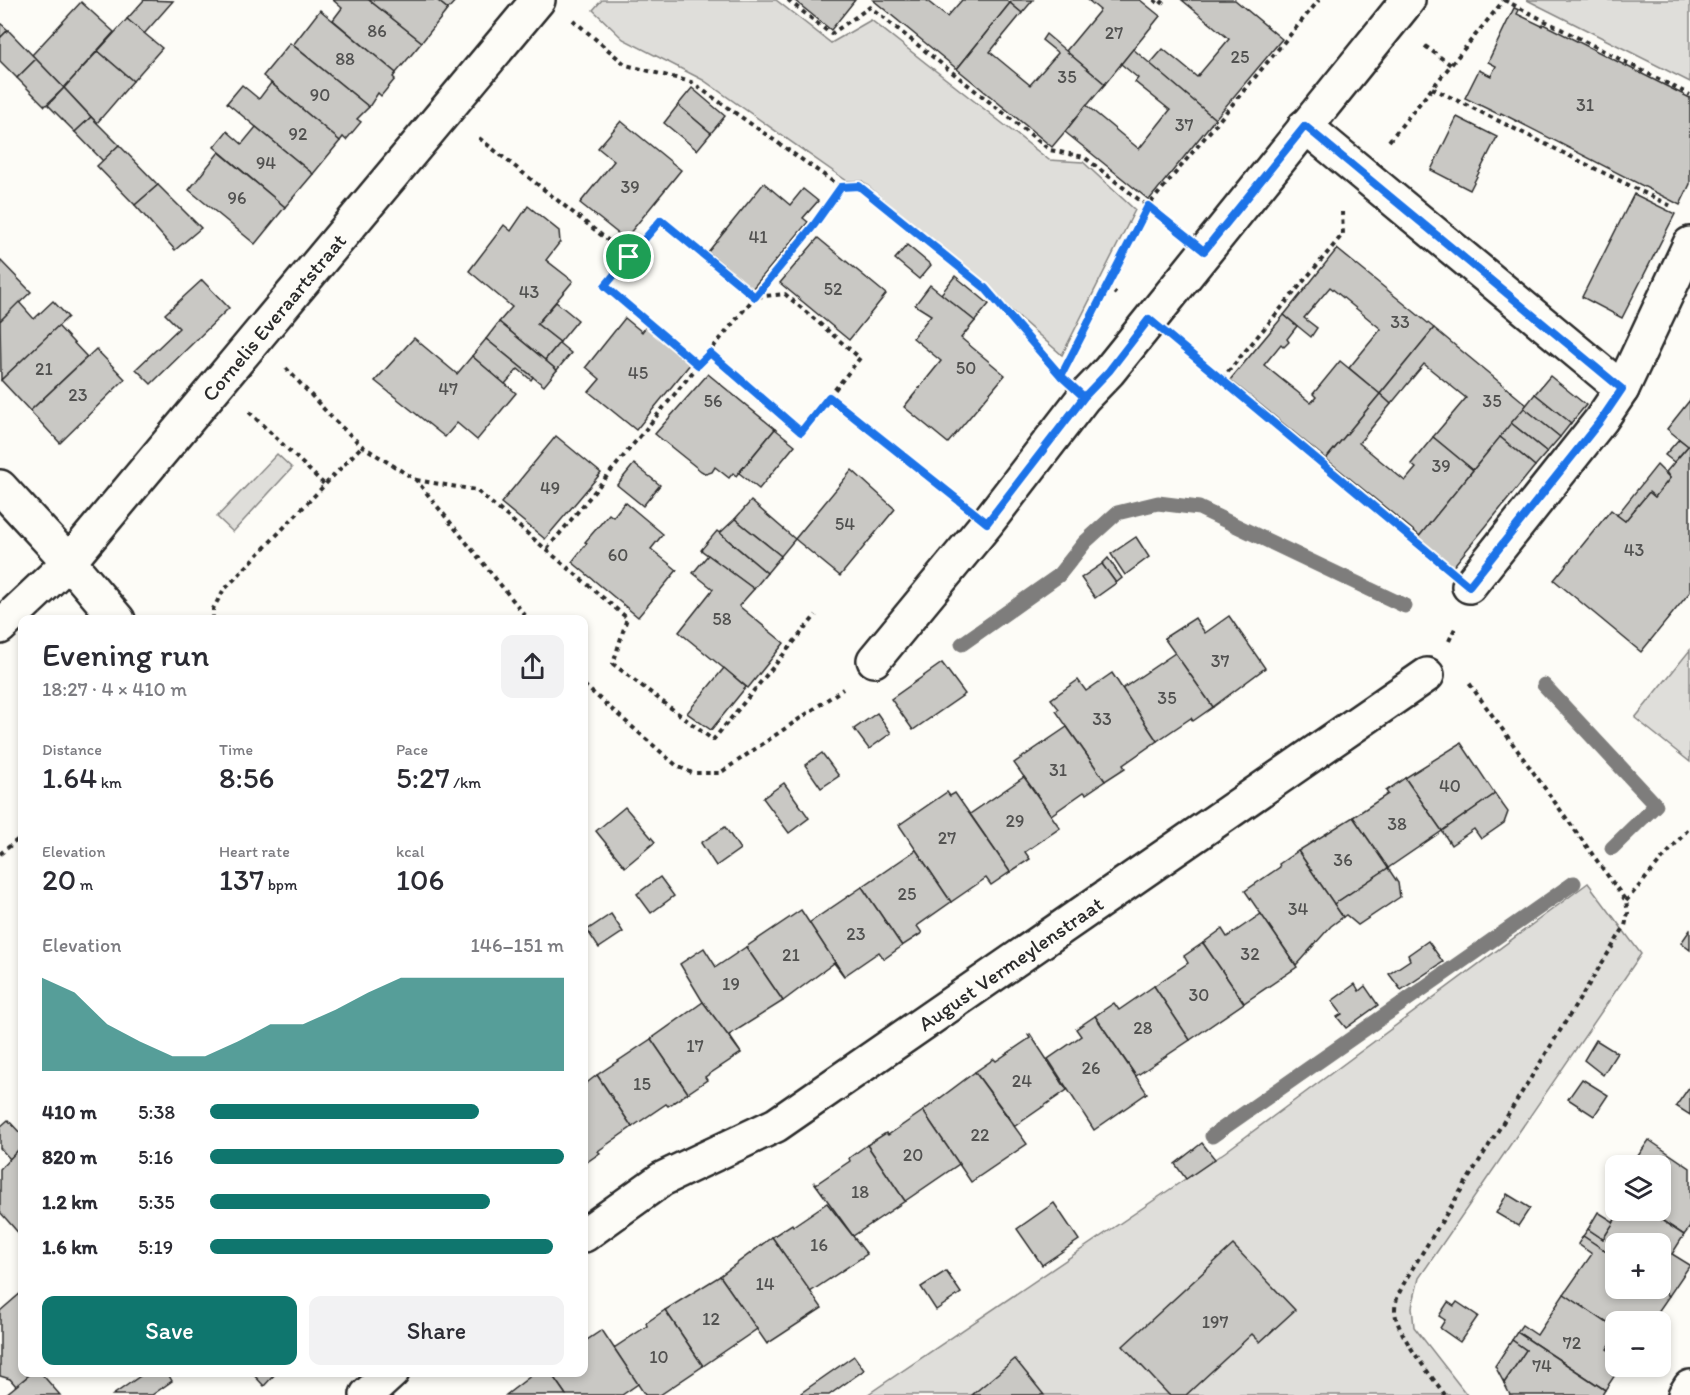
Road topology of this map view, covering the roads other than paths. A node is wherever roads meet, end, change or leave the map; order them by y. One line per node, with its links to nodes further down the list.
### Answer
1 (1408, 0): 3 (street)
2 (552, 7): 7 (street, Cornelis Everaartstraat)
3 (1305, 126): 5 (street); 11 (street)
4 (1690, 244): 5 (street)
5 (1622, 389): 8 (street)
6 (0, 487): 7 (street)
7 (69, 562): 9 (street); 10 (street, Cornelis Everaartstraat)
8 (1469, 586)
9 (114, 615)
10 (0, 627)
11 (874, 660)
12 (1436, 663): 13 (street, August Vermeylenstraat)
13 (588, 1232)
14 (387, 1377): 16 (street)
15 (1690, 1387): 17 (street)
16 (368, 1395)
17 (1685, 1395)

